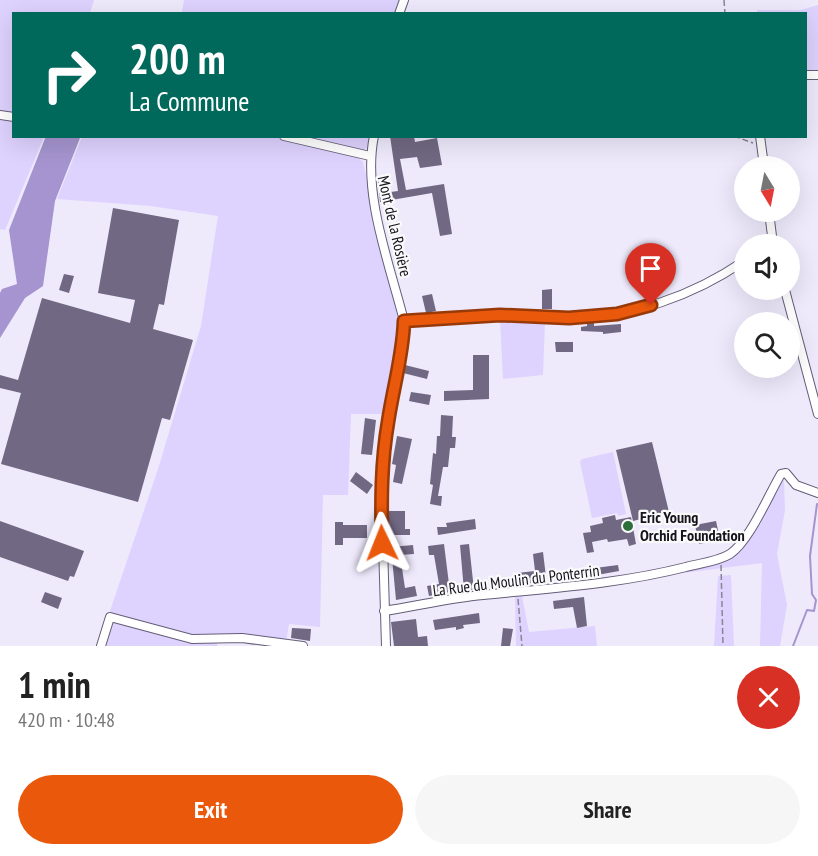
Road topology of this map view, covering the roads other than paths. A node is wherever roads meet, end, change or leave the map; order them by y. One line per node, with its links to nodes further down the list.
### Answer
1 (293, 138): 4 (street)
2 (374, 138): 4 (street, Mont de la Rosière)
3 (761, 141): 5 (street)
4 (370, 156): 8 (street, Mont de la Rosière)
5 (763, 156)
6 (734, 268): 8 (street)
7 (788, 300): 9 (street)
8 (404, 321): 11 (street, Mont de la Rosière)
9 (818, 414)
10 (818, 493): 11 (street, La Rue du Moulin du Ponterrin)
11 (384, 611): 15 (street, Mont de la Rosière)
12 (290, 645): 13 (street); 14 (street)
13 (101, 646)
14 (303, 646)
15 (386, 646)

